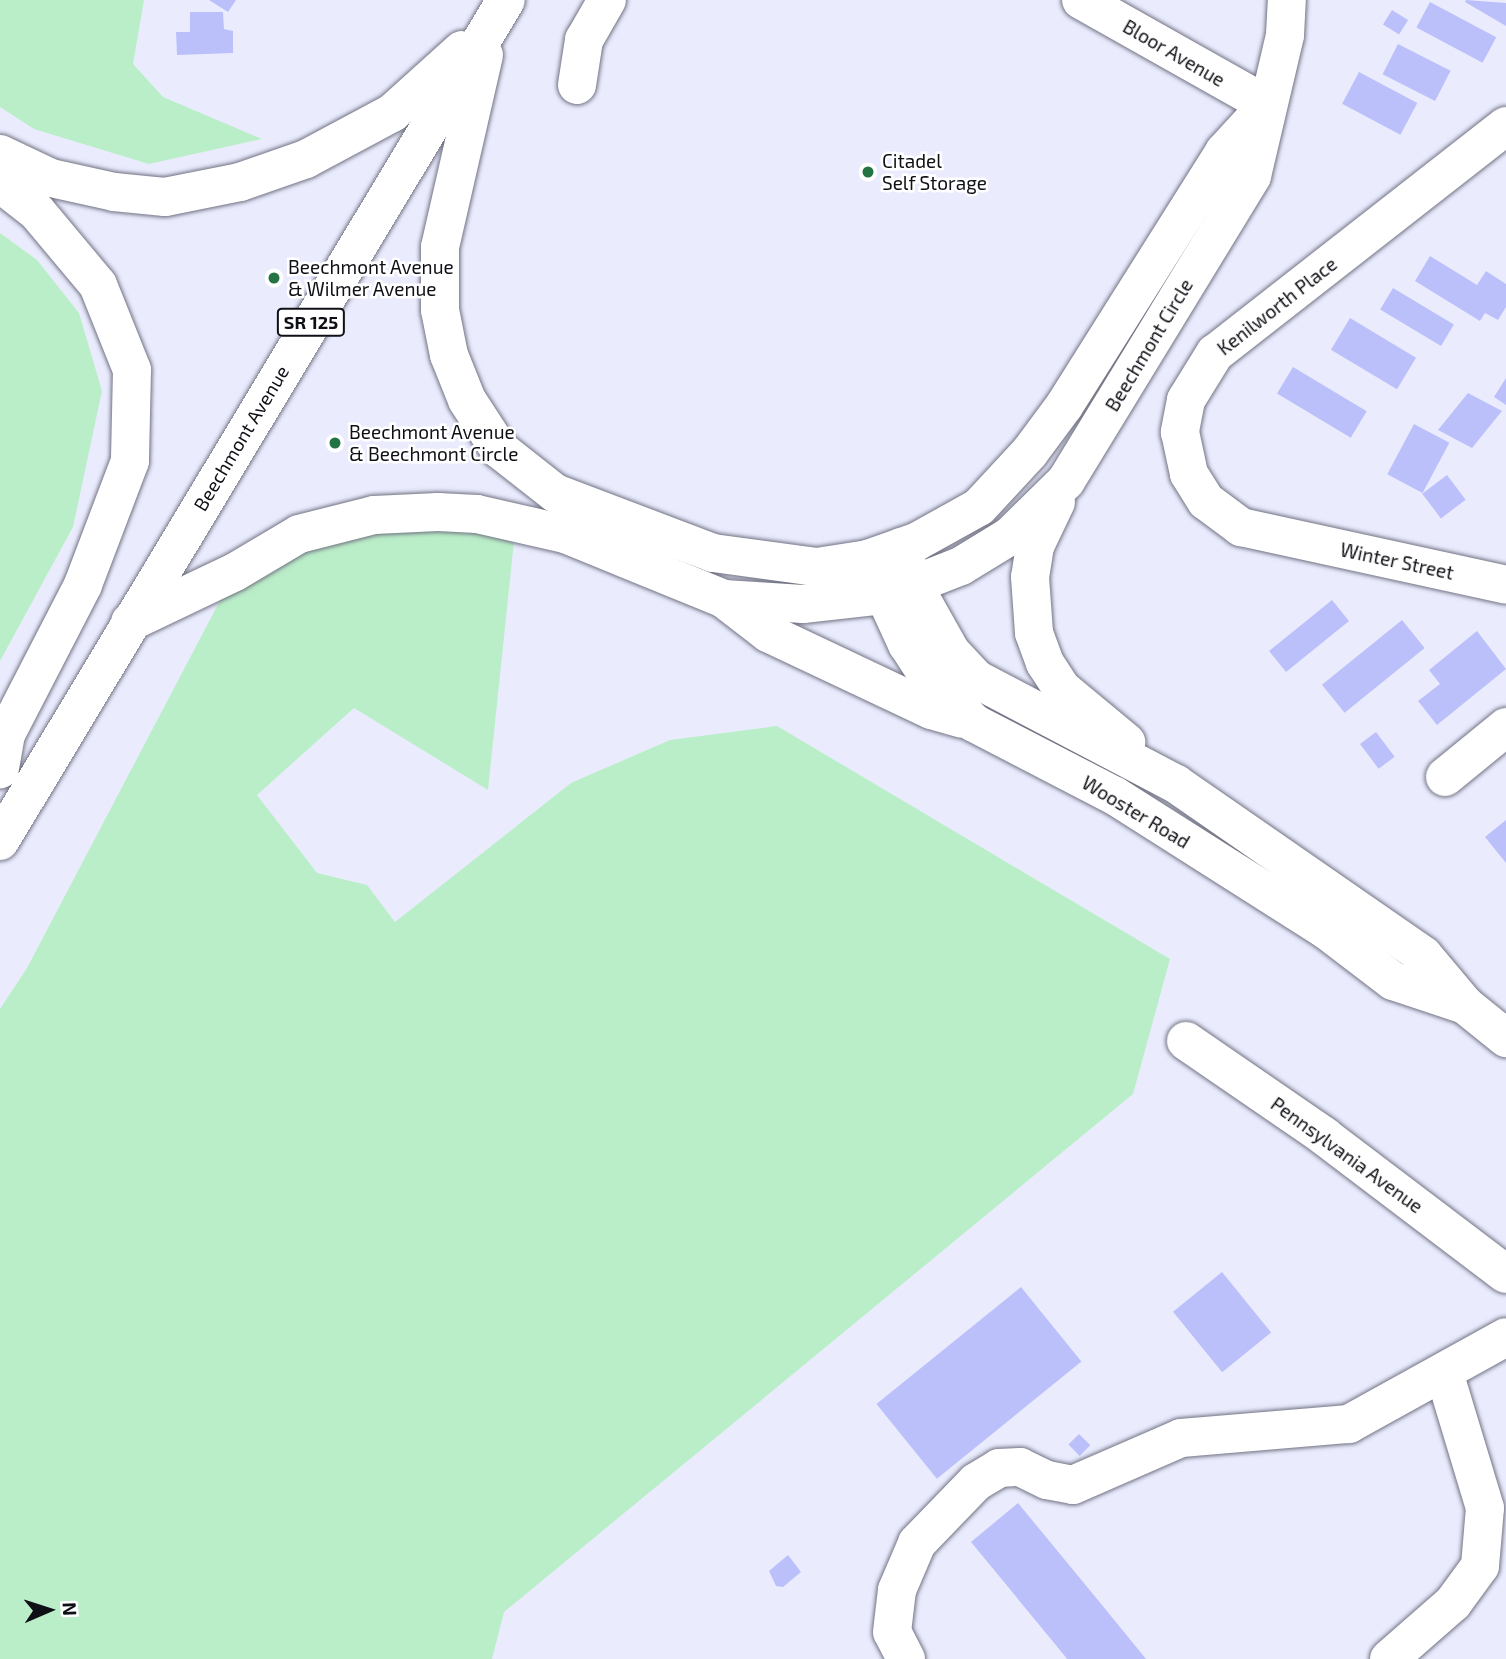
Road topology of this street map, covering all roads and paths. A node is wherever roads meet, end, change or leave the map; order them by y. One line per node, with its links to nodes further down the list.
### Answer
1 (607, 0): 5 (main road)
2 (1081, 0): 6 (main road, Bloor Avenue)
3 (1287, 0): 6 (main road, Beechmont Circle)
4 (499, 11): 8 (main road); 12 (main road); 16 (main road, Beechmont Avenue / SR 125)
5 (577, 85)
6 (1267, 105): 10 (main road, Beechmont Circle); 12 (main road)
7 (1506, 127): 11 (main road, Kenilworth Place)
8 (0, 154)
9 (0, 183): 19 (main road)
10 (1066, 481): 14 (main road, Beechmont Circle); 21 (main road)
11 (1288, 538): 13 (main road, Winter Street)
12 (885, 553): 14 (main road, Wooster Road)
13 (1506, 585)
14 (899, 590): 15 (main road, Beechmont Circle); 17 (main road, Wooster Road); 21 (main road, Wooster Road)
15 (724, 599): 16 (main road); 17 (main road)
16 (130, 622): 22 (main road, Beechmont Avenue / SR 125)
17 (974, 723): 23 (main road, Wooster Road)
18 (1506, 727): 20 (main road)
19 (0, 769)
20 (1445, 777)
21 (1176, 784): 23 (main road, Wooster Road)
22 (0, 841)
23 (1465, 1005): 24 (main road, Wooster Road)
24 (1506, 1038)
25 (1186, 1041): 26 (main road, Pennsylvania Avenue)
26 (1506, 1274)
27 (1506, 1338): 28 (main road)
28 (1444, 1372): 29 (main road); 30 (main road)
29 (906, 1659)
30 (1389, 1659)

